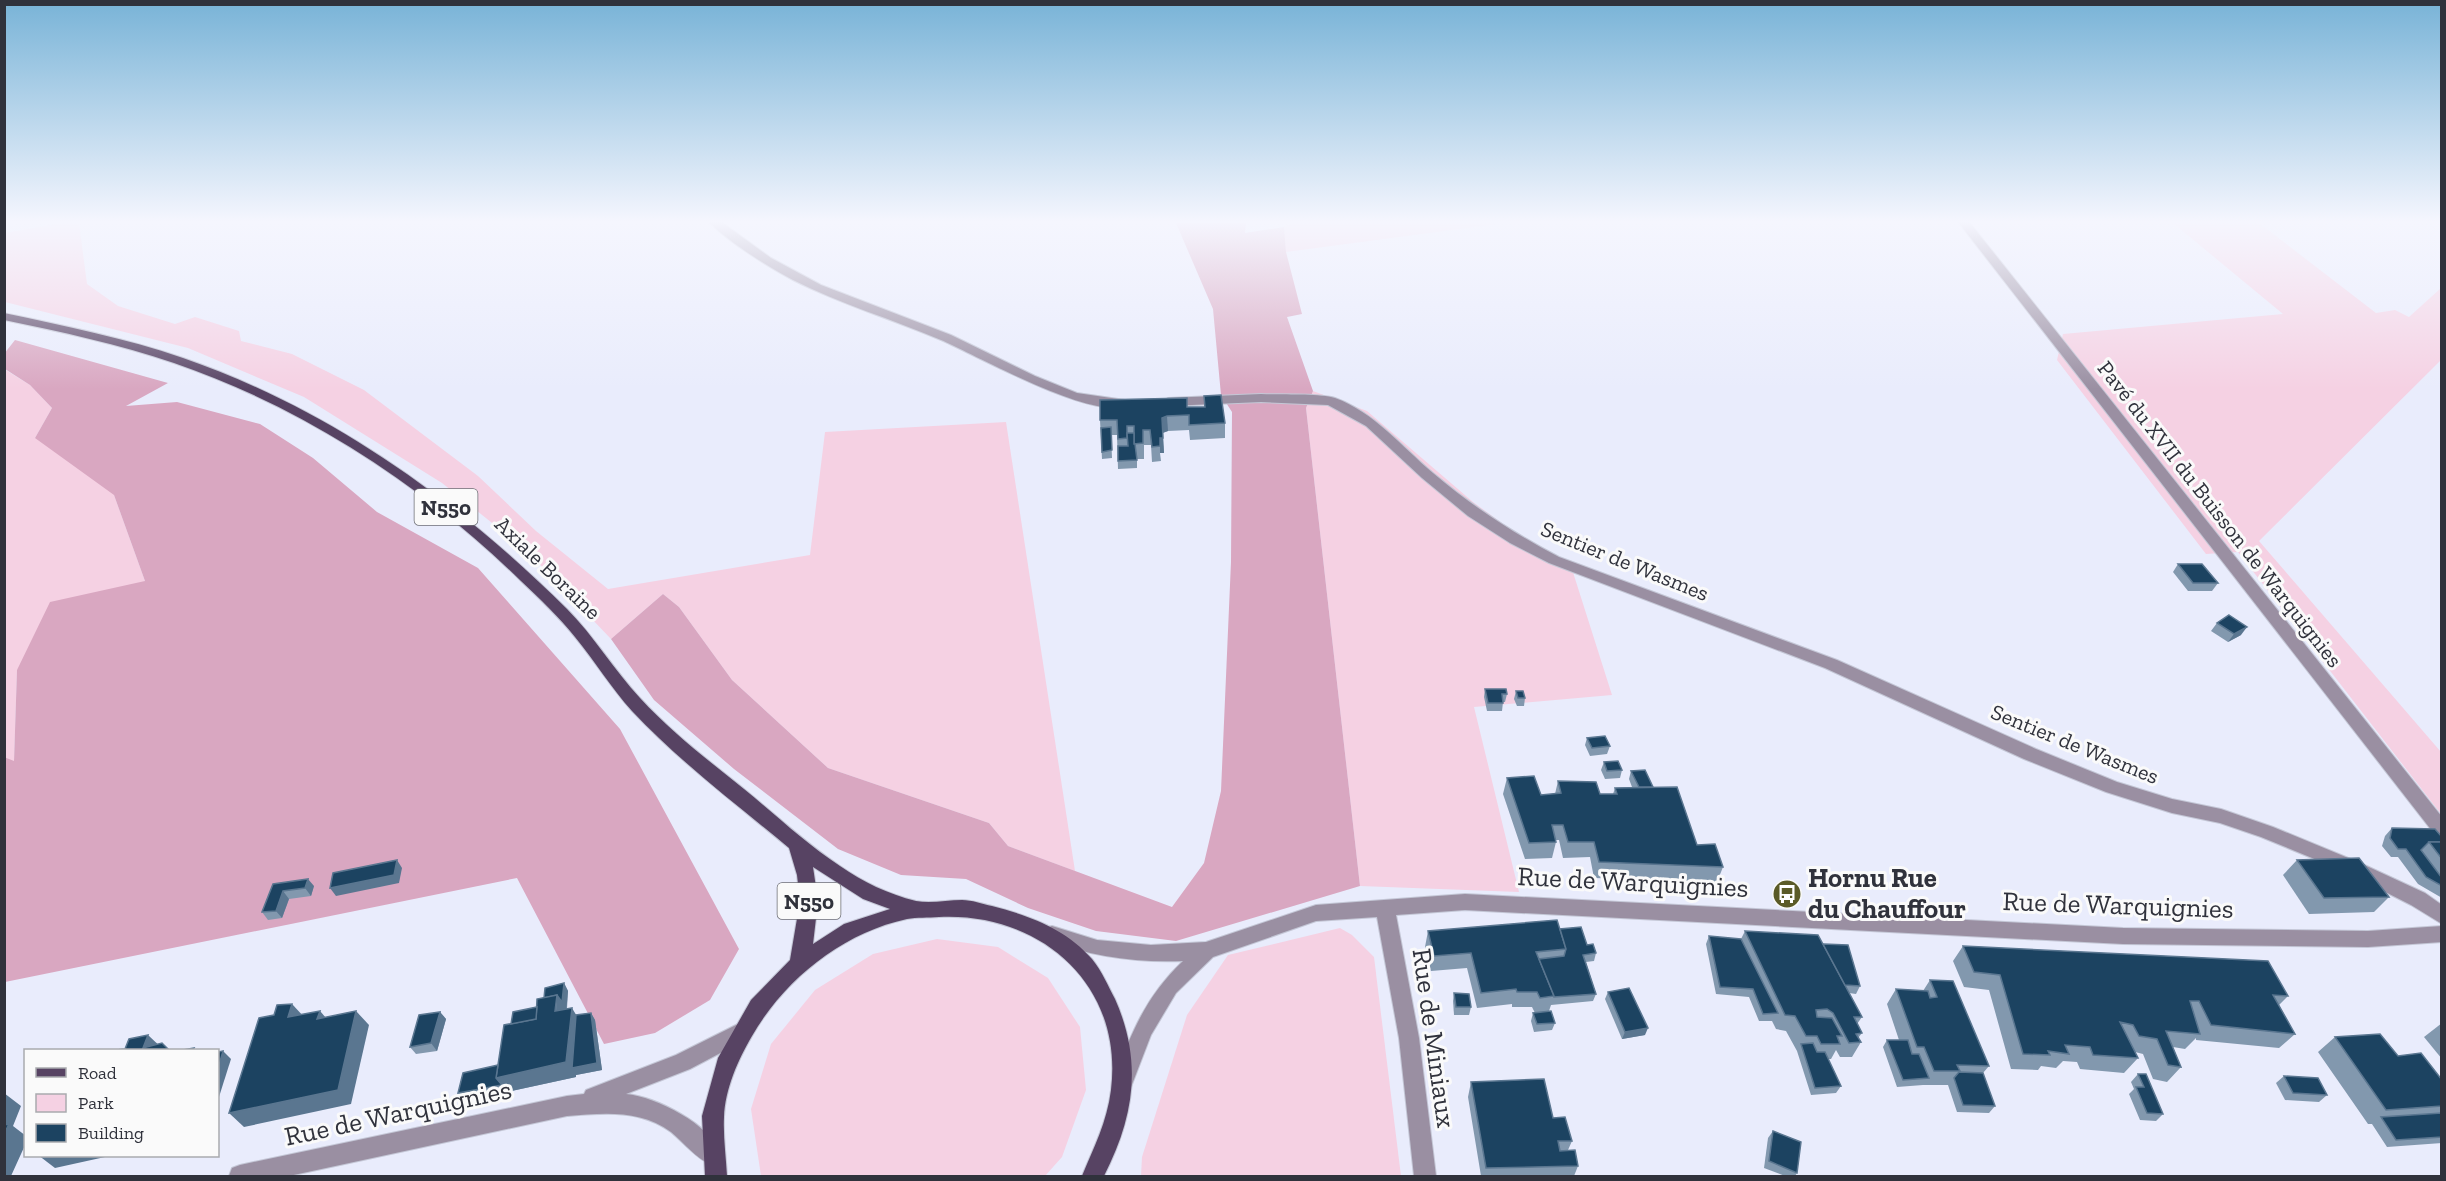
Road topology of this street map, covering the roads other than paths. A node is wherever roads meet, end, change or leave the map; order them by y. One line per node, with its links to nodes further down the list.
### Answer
1 (800, 278): 4 (street)
2 (2007, 278): 6 (street, Pavé du XVII du Buisson de Warquignies)
3 (4, 316): 7 (main road, Axiale Boraine / N550)
4 (1133, 403)
5 (1155, 403): 10 (street, Sentier de Wasmes)
6 (2442, 831)
7 (796, 841): 9 (main road, Axiale Boraine); 14 (main road, N550)
8 (1385, 908): 12 (street, Rue de Warquignies); 13 (street, Rue de Warquignies); 22 (street, Rue de Miniaux)
9 (917, 909): 11 (main road); 14 (main road)
10 (2442, 916)
11 (1046, 933): 13 (street, Rue de Warquignies); 16 (main road)
12 (2442, 934)
13 (1206, 951): 16 (street)
14 (799, 962): 15 (main road)
15 (738, 1034): 17 (street); 18 (main road)
16 (1124, 1083): 21 (main road)
17 (567, 1106): 18 (street); 19 (street, Rue de Warquignies)
18 (711, 1154): 20 (main road)
19 (240, 1176)
20 (716, 1176)
21 (1094, 1176)
22 (1425, 1176)

